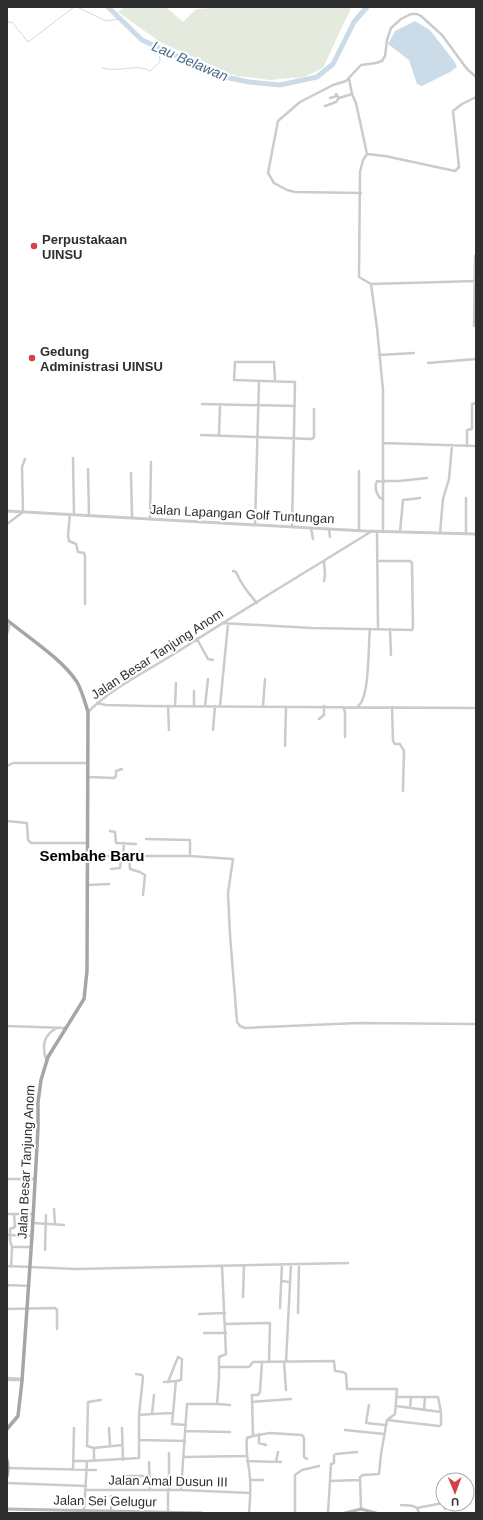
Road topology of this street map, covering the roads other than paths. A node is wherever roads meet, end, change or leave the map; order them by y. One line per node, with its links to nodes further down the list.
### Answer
1 (476, 78): 2 (street)
2 (349, 79): 3 (street); 9 (street)
3 (352, 94): 4 (street); 8 (street)
4 (338, 96): 6 (street); 7 (street)
5 (476, 97): 8 (street)
6 (330, 98)
7 (325, 106)
8 (367, 154): 9 (street)
9 (361, 194): 12 (street)
10 (475, 256): 11 (street)
11 (476, 281): 12 (street); 13 (street)
12 (371, 284): 15 (street)
13 (474, 326)
14 (414, 353): 15 (street)
15 (379, 354): 30 (street)
16 (476, 359): 17 (street)
17 (428, 362)
18 (259, 381): 19 (street); 19 (street); 23 (street)
19 (275, 381): 24 (street)
20 (476, 403): 32 (street)
21 (202, 404): 22 (street)
22 (220, 404): 23 (street); 27 (street)
23 (258, 406): 24 (street); 28 (street)
24 (295, 406): 29 (street)
25 (314, 409): 29 (street)
26 (201, 435): 27 (street)
27 (219, 435): 28 (street)
28 (258, 437): 29 (street); 52 (street)
29 (294, 438): 53 (street)
30 (383, 443): 31 (street); 41 (street)
31 (452, 445): 32 (street); 61 (street)
32 (467, 446): 33 (street)
33 (476, 446)
34 (73, 458): 47 (street)
35 (25, 459): 46 (street)
36 (151, 462): 50 (street)
37 (88, 469): 48 (street)
38 (358, 471): 56 (street)
39 (131, 473): 49 (street)
40 (427, 478): 41 (street)
41 (384, 481): 44 (street); 44 (street)
42 (420, 498): 60 (street)
43 (466, 498): 62 (street)
44 (383, 499): 59 (street)
45 (7, 511): 46 (street, Jalan Lapangan Golf Tuntungan)
46 (23, 512): 47 (street, Jalan Lapangan Golf Tuntungan); 51 (street)
47 (72, 514): 48 (street, Jalan Lapangan Golf Tuntungan); 71 (street)
48 (89, 515): 49 (street, Jalan Lapangan Golf Tuntungan)
49 (132, 518): 50 (street, Jalan Lapangan Golf Tuntungan)
50 (150, 519): 52 (street, Jalan Lapangan Golf Tuntungan)
51 (7, 524)
52 (255, 525): 53 (street, Jalan Lapangan Golf Tuntungan)
53 (292, 526): 54 (street, Jalan Lapangan Golf Tuntungan)
54 (311, 528): 55 (street, Jalan Lapangan Golf Tuntungan); 65 (street)
55 (330, 529): 56 (street, Jalan Lapangan Golf Tuntungan); 64 (street)
56 (359, 530): 57 (street, Jalan Lapangan Golf Tuntungan)
57 (372, 531): 58 (street, Jalan Lapangan Golf Tuntungan); 66 (street, Jalan Besar Tanjung Anom)
58 (377, 531): 59 (street, Jalan Lapangan Golf Tuntungan); 67 (street)
59 (383, 532): 60 (street, Jalan Lapangan Golf Tuntungan)
60 (400, 532): 61 (street, Jalan Lapangan Golf Tuntungan)
61 (440, 533): 62 (street, Jalan Lapangan Golf Tuntungan)
62 (466, 533): 63 (street, Jalan Lapangan Golf Tuntungan)
63 (476, 534)
64 (330, 537)
65 (313, 540)
66 (324, 561): 69 (street); 70 (street, Jalan Besar Tanjung Anom)
67 (378, 561): 75 (street); 77 (street)
68 (233, 571): 70 (street)
69 (324, 581)
70 (257, 603): 73 (street, Jalan Besar Tanjung Anom)
71 (85, 604)
72 (9, 622): 78 (street); 100 (main road)
73 (222, 623): 74 (street); 79 (street, Jalan Besar Tanjung Anom)
74 (228, 624): 76 (street); 92 (street)
75 (378, 628): 76 (street); 77 (street)
76 (370, 629): 95 (street)
77 (390, 629): 80 (street)
78 (7, 634)
79 (197, 639): 81 (street); 86 (street, Jalan Besar Tanjung Anom)
80 (391, 656)
81 (213, 660)
82 (208, 679): 90 (street)
83 (265, 679): 93 (street)
84 (176, 683): 88 (street)
85 (194, 691): 89 (street)
86 (97, 703): 87 (street); 100 (street, Jalan Besar Tanjung Anom)
87 (168, 706): 88 (street); 102 (street)
88 (175, 706): 89 (street)
89 (194, 706): 90 (street)
90 (206, 706): 91 (street)
91 (216, 706): 92 (street); 103 (street)
92 (220, 706): 93 (street)
93 (263, 706): 96 (street)
94 (324, 706): 96 (street); 97 (street); 101 (street)
95 (357, 706): 97 (street); 98 (street)
96 (286, 707): 105 (street)
97 (343, 707): 104 (street)
98 (392, 707): 99 (street); 110 (street)
99 (476, 708)
100 (88, 712): 106 (main road, Jalan Besar Tanjung Anom)
101 (319, 719)
102 (169, 730)
103 (213, 730)
104 (345, 737)
105 (285, 746)
106 (87, 763): 107 (street); 109 (main road, Jalan Besar Tanjung Anom)
107 (7, 766)
108 (122, 769): 109 (street)
109 (87, 777): 114 (main road, Jalan Besar Tanjung Anom)
110 (403, 792)
111 (7, 821): 114 (street)
112 (110, 831): 115 (street)
113 (146, 839): 118 (street)
114 (87, 843): 117 (main road, Jalan Besar Tanjung Anom)
115 (124, 844): 116 (street); 119 (street)
116 (136, 844)
117 (87, 856): 119 (street); 123 (main road, Jalan Besar Tanjung Anom)
118 (190, 856): 120 (street); 125 (street)
119 (122, 857): 120 (street); 121 (street)
120 (129, 857): 124 (street)
121 (111, 869)
122 (109, 884): 123 (street)
123 (87, 885): 128 (main road, Jalan Besar Tanjung Anom)
124 (142, 895)
125 (476, 1024)
126 (7, 1026): 127 (street)
127 (59, 1027): 128 (street); 129 (street)
128 (66, 1028): 129 (main road, Jalan Besar Tanjung Anom)
129 (46, 1061): 131 (main road, Jalan Besar Tanjung Anom)
130 (7, 1179): 131 (street)
131 (34, 1179): 135 (main road, Jalan Besar Tanjung Anom)
132 (54, 1209): 139 (street)
133 (7, 1214): 134 (street)
134 (14, 1214): 135 (street); 141 (street)
135 (33, 1214): 137 (main road, Jalan Besar Tanjung Anom)
136 (46, 1215): 138 (street)
137 (32, 1223): 138 (street); 142 (main road, Jalan Besar Tanjung Anom)
138 (45, 1224): 139 (street); 145 (street)
139 (55, 1224): 140 (street)
140 (64, 1224)
141 (8, 1235): 142 (street); 143 (street)
142 (32, 1236): 144 (main road, Jalan Besar Tanjung Anom)
143 (12, 1247): 144 (street); 153 (street)
144 (32, 1247): 154 (main road, Jalan Besar Tanjung Anom)
145 (45, 1250)
146 (348, 1263): 149 (street)
147 (282, 1264): 148 (street); 152 (street); 156 (street)
148 (290, 1264): 149 (street); 157 (street)
149 (299, 1264): 165 (street)
150 (7, 1266): 153 (street)
151 (222, 1266): 152 (street); 154 (street); 164 (street)
152 (244, 1266): 160 (street)
153 (11, 1267): 154 (street)
154 (30, 1268): 158 (main road, Jalan Besar Tanjung Anom)
155 (7, 1280): 159 (street)
156 (282, 1280): 157 (street); 161 (street)
157 (290, 1282): 173 (street)
158 (29, 1286): 159 (street); 163 (main road, Jalan Besar Tanjung Anom)
159 (7, 1287)
160 (243, 1297)
161 (280, 1308)
162 (7, 1309): 163 (street)
163 (27, 1309): 168 (street); 177 (main road, Jalan Besar Tanjung Anom)
164 (225, 1313): 166 (street); 167 (street)
165 (298, 1313)
166 (199, 1314)
167 (226, 1324): 169 (street); 172 (street)
168 (57, 1329)
169 (226, 1332): 170 (street); 174 (street)
170 (204, 1333)
171 (262, 1362): 172 (street); 174 (street); 188 (street)
172 (268, 1362): 173 (street)
173 (285, 1362): 181 (street); 183 (street)
174 (220, 1368): 189 (street)
175 (136, 1374): 198 (street)
176 (7, 1379): 177 (street)
177 (22, 1380): 205 (main road, Jalan Besar Tanjung Anom)
178 (176, 1381): 180 (street); 180 (street); 196 (street)
179 (164, 1382): 180 (street)
180 (168, 1382)
181 (286, 1390)
182 (154, 1395): 197 (street)
183 (397, 1397): 184 (street); 192 (street)
184 (411, 1397): 185 (street); 193 (street)
185 (425, 1397): 194 (street); 195 (street)
186 (101, 1400): 217 (street)
187 (291, 1400): 188 (street)
188 (252, 1402): 211 (street)
189 (217, 1404): 190 (street); 201 (street)
190 (230, 1405)
191 (370, 1405): 200 (street)
192 (396, 1406): 193 (street); 199 (street)
193 (410, 1408): 194 (street)
194 (424, 1410): 195 (street)
195 (441, 1412): 199 (street)
196 (172, 1413): 197 (street); 201 (street)
197 (152, 1414): 198 (street)
198 (139, 1415): 212 (street)
199 (387, 1420): 200 (street)
200 (385, 1425): 210 (street)
201 (186, 1426): 207 (street)
202 (74, 1428): 226 (street)
203 (110, 1428): 214 (street)
204 (122, 1428): 215 (street)
205 (7, 1429)
206 (345, 1430): 210 (street)
207 (185, 1431): 208 (street); 213 (street)
208 (230, 1432)
209 (259, 1434): 211 (street); 216 (street); 223 (street)
210 (384, 1434): 243 (street)
211 (253, 1436): 221 (street)
212 (140, 1440): 213 (street); 225 (street)
213 (185, 1440): 222 (street)
214 (110, 1445): 215 (street); 217 (street)
215 (122, 1445): 225 (street)
216 (266, 1445)
217 (94, 1448): 227 (street)
218 (278, 1452): 231 (street)
219 (357, 1452): 244 (street)
220 (169, 1453): 249 (street)
221 (246, 1456): 222 (street); 228 (street)
222 (184, 1457): 250 (street)
223 (308, 1459)
224 (7, 1460): 234 (main road)
225 (123, 1460): 227 (street)
226 (74, 1461): 229 (street); 235 (street)
227 (94, 1461): 229 (street)
228 (247, 1461): 231 (street); 241 (street)
229 (86, 1462): 236 (street)
230 (149, 1462): 240 (street)
231 (276, 1462): 232 (street)
232 (281, 1462)
233 (319, 1466): 265 (street)
234 (8, 1468): 235 (street); 238 (main road)
235 (74, 1470): 236 (street)
236 (86, 1470): 237 (street); 246 (street)
237 (96, 1470)
238 (7, 1476)
239 (125, 1476): 240 (street)
240 (150, 1476): 248 (street)
241 (250, 1480): 242 (street); 251 (street)
242 (263, 1480)
243 (360, 1480): 244 (street); 257 (street)
244 (330, 1481): 266 (street)
245 (7, 1483): 246 (street)
246 (86, 1486): 247 (street)
247 (85, 1490): 248 (street, Jalan Amal Dusun III); 258 (street)
248 (150, 1490): 249 (street, Jalan Amal Dusun III)
249 (168, 1490): 250 (street, Jalan Amal Dusun III); 262 (street)
250 (181, 1490): 251 (street, Jalan Amal Dusun III)
251 (250, 1494): 264 (street)
252 (111, 1496): 260 (street)
253 (401, 1505): 255 (street)
254 (435, 1505): 255 (street)
255 (417, 1508): 269 (street)
256 (7, 1509): 258 (main road, Jalan Sei Gelugur)
257 (361, 1509): 267 (main road); 268 (main road)
258 (84, 1512): 259 (main road, Jalan Sei Gelugur)
259 (105, 1512): 260 (main road, Jalan Sei Gelugur)
260 (111, 1512): 261 (main road, Jalan Sei Gelugur)
261 (142, 1512): 262 (main road, Jalan Sei Gelugur)
262 (170, 1512): 263 (main road, Jalan Sei Gelugur)
263 (202, 1513)
264 (249, 1513)
265 (295, 1513)
266 (328, 1513)
267 (345, 1513)
268 (376, 1513)
269 (419, 1513)

